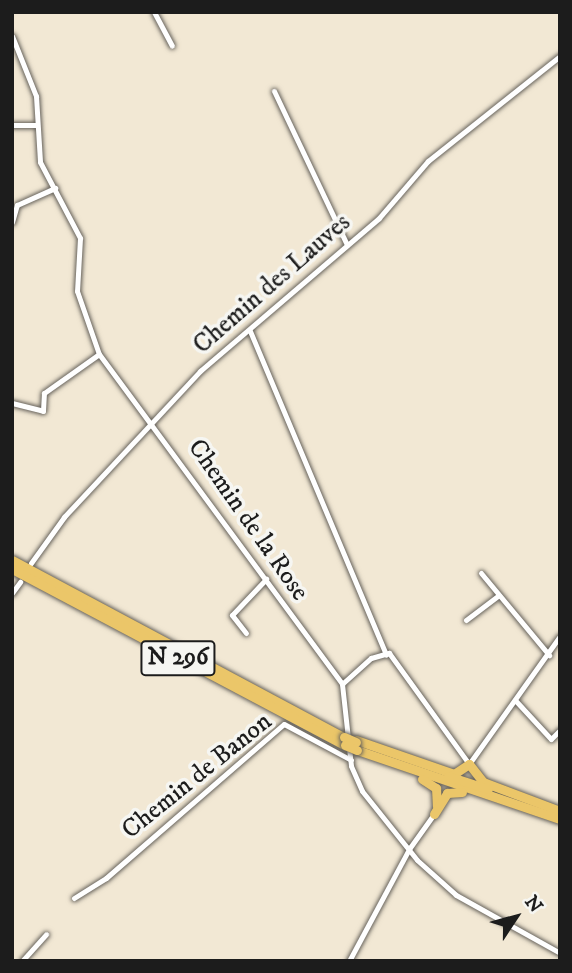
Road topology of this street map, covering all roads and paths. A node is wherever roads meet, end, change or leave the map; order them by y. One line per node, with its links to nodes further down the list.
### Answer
1 (154, 12): 3 (street)
2 (12, 36): 7 (street, Chemin de la Rose)
3 (172, 46)
4 (560, 56): 10 (street, Chemin des Lauves)
5 (274, 91): 10 (street)
6 (12, 125): 7 (street)
7 (36, 125): 8 (street, Chemin de la Rose)
8 (55, 188): 9 (street); 12 (street, Chemin de la Rose)
9 (12, 222)
10 (347, 245): 11 (street, Chemin des Lauves)
11 (250, 331): 14 (street, Chemin des Lauves); 26 (street)
12 (99, 355): 13 (street); 14 (street, Chemin de la Rose)
13 (12, 403)
14 (153, 421): 16 (street, Chemin des Lauves); 19 (street, Chemin de la Rose)
15 (12, 560): 31 (highway, N 296)
16 (31, 563)
17 (12, 569): 31 (highway, N 296)
18 (481, 573): 22 (street)
19 (266, 579): 24 (street); 28 (street, Chemin de la Rose)
20 (20, 582): 21 (street)
21 (12, 593)
22 (499, 595): 23 (street); 27 (street)
23 (466, 620)
24 (246, 633)
25 (560, 636): 27 (street)
26 (384, 654): 28 (street); 35 (street)
27 (549, 655): 29 (street)
28 (342, 684): 34 (street, Chemin de la Rose)
29 (515, 700): 30 (street); 35 (street)
30 (560, 730)
31 (344, 739): 32 (highway, N 296, bridge)
32 (356, 744): 33 (highway, N 296); 35 (highway); 36 (highway, N 296)
33 (374, 758): 37 (highway); 38 (highway, N 296)
34 (351, 760): 39 (street, Chemin de la Rose); 40 (street, Chemin de Banon)
35 (469, 764): 36 (highway)
36 (560, 811)
37 (434, 814): 38 (highway); 39 (street)
38 (560, 820)
39 (409, 849): 42 (street, Chemin de la Rose); 44 (street)
40 (75, 898)
41 (46, 934): 43 (street)
42 (560, 953)
43 (22, 961)
44 (349, 961)

